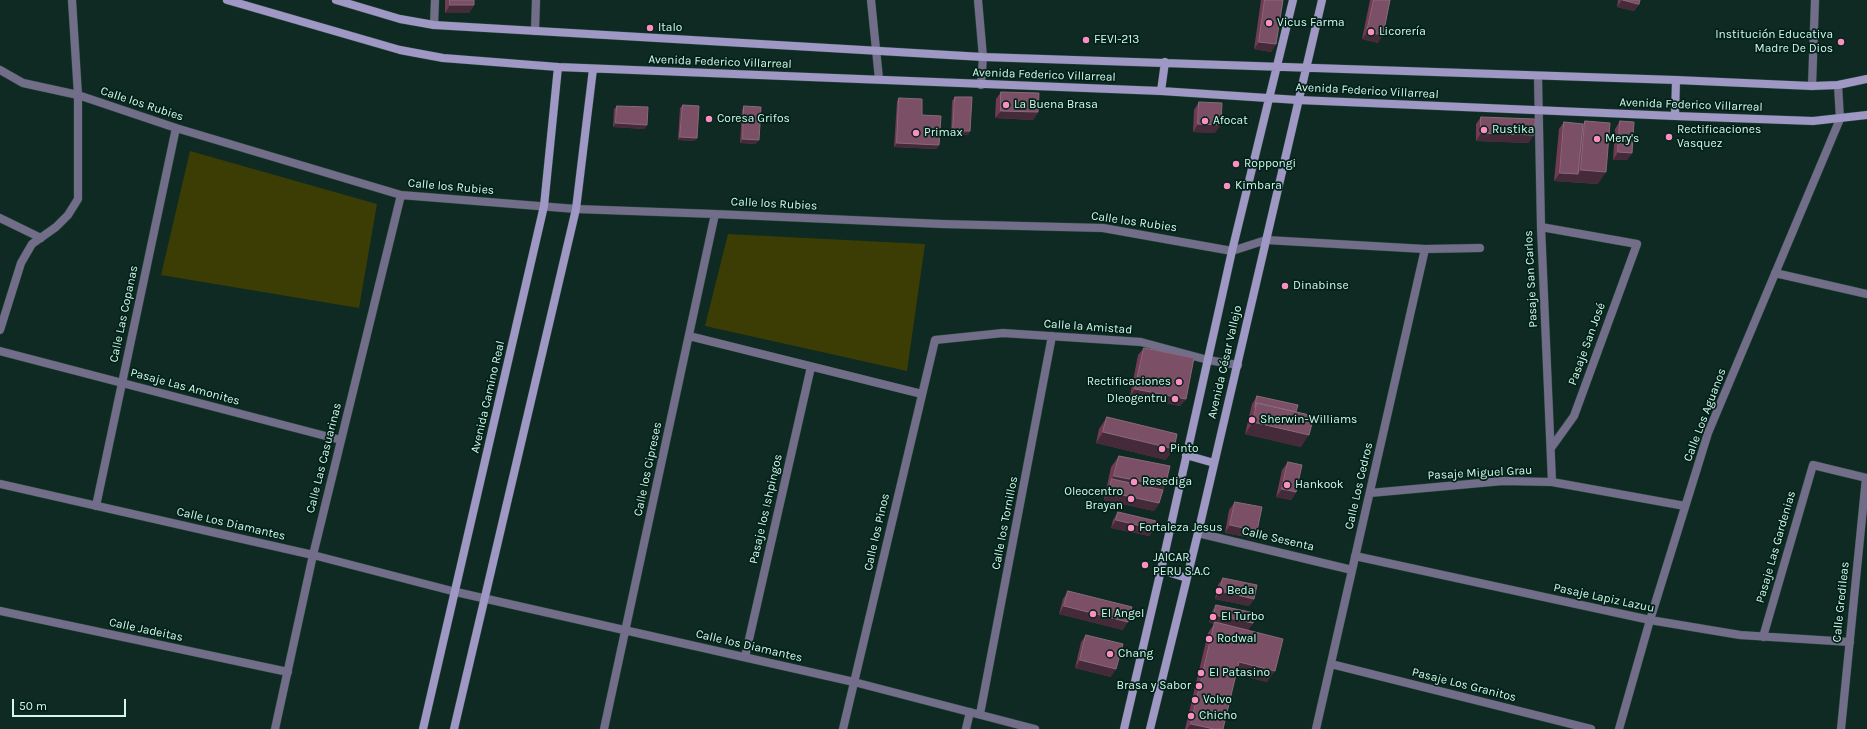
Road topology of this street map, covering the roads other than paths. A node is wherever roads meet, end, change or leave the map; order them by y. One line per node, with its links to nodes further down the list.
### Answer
1 (72, 0): 30 (street)
2 (227, 0): 11 (main road, Avenida Federico Villarreal)
3 (336, 0): 12 (main road, Avenida Federico Villarreal)
4 (435, 0): 12 (street)
5 (536, 0): 13 (street)
6 (871, 0): 14 (street)
7 (978, 0): 15 (street)
8 (1293, 0): 17 (main road, Avenida César Vallejo)
9 (1322, 0): 19 (main road, Avenida César Vallejo)
10 (1815, 0): 28 (street)
11 (244, 3): 18 (main road, Avenida Federico Villarreal)
12 (434, 25): 13 (main road, Avenida Federico Villarreal)
13 (535, 30): 14 (main road, Avenida Federico Villarreal)
14 (875, 50): 15 (main road, Avenida Federico Villarreal); 23 (street)
15 (983, 57): 16 (main road, Avenida Federico Villarreal); 26 (street)
16 (1165, 62): 17 (main road, Avenida Federico Villarreal); 29 (main road)
17 (1277, 66): 19 (main road, Avenida Federico Villarreal); 31 (main road, Avenida César Vallejo)
18 (558, 67): 20 (main road, Avenida Federico Villarreal); 39 (main road, Avenida Camino Real)
19 (1306, 68): 22 (main road, Avenida Federico Villarreal); 32 (main road, Avenida César Vallejo)
20 (593, 69): 23 (main road, Avenida Federico Villarreal); 40 (main road)
21 (0, 70): 30 (street, Calle los Rubies)
22 (1538, 76): 25 (main road, Avenida Federico Villarreal); 33 (street, Pasaje San Carlos)
23 (879, 79): 26 (main road, Avenida Federico Villarreal)
24 (1867, 79): 27 (main road, Avenida Federico Villarreal)
25 (1676, 80): 28 (main road, Avenida Federico Villarreal); 35 (main road)
26 (981, 85): 29 (main road, Avenida Federico Villarreal)
27 (1838, 85): 28 (main road, Avenida Federico Villarreal); 36 (street)
28 (1812, 86)
29 (1162, 91): 31 (main road, Avenida Federico Villarreal)
30 (78, 95): 37 (street, Calle los Rubies); 44 (street)
31 (1269, 98): 32 (main road, Avenida Federico Villarreal); 48 (main road, Avenida César Vallejo)
32 (1298, 100): 33 (main road, Avenida Federico Villarreal); 45 (main road, Avenida César Vallejo)
33 (1540, 110): 35 (main road, Avenida Federico Villarreal); 43 (street, Pasaje San Carlos)
34 (1867, 115): 36 (main road, Avenida Federico Villarreal)
35 (1675, 116): 36 (main road, Avenida Federico Villarreal)
36 (1840, 119): 49 (street, Calle Los Aguanos)
37 (176, 128): 38 (street, Calle los Rubies); 59 (street, Calle Las Copanas)
38 (401, 195): 39 (street, Calle los Rubies); 61 (street, Calle Las Casuarinas)
39 (544, 206): 40 (street, Calle los Rubies); 77 (main road, Avenida Camino Real)
40 (576, 209): 41 (street, Calle los Rubies); 78 (main road)
41 (715, 214): 48 (street, Calle los Rubies); 52 (street, Calle los Cipreses)
42 (0, 218): 44 (street)
43 (1541, 227): 62 (street, Pasaje San Carlos); 62 (street, Pasaje San José)
44 (41, 238): 51 (street)
45 (1266, 240): 47 (street, Calle los Rubies); 48 (street, Calle los Rubies); 57 (main road, Avenida César Vallejo)
46 (1480, 248): 47 (street, Calle los Rubies)
47 (1425, 249): 68 (street, Calle Los Cedros)
48 (1232, 251): 56 (main road, Avenida César Vallejo)
49 (1775, 273): 50 (street); 70 (street, Calle Los Aguanos)
50 (1867, 294)
51 (0, 330)
52 (689, 336): 58 (street); 81 (street, Calle los Cipreses)
53 (1052, 336): 54 (street, Calle la Amistad); 56 (street, Calle la Amistad); 89 (street, Calle los Tornillos)
54 (934, 340): 60 (street, Calle los Pinos)
55 (0, 351): 59 (street, Pasaje Las Amonites)
56 (1208, 360): 57 (street, Calle la Amistad); 63 (main road, Avenida César Vallejo)
57 (1238, 365): 64 (main road, Avenida César Vallejo)
58 (810, 367): 60 (street); 84 (street, Pasaje los Ishpingos)
59 (122, 382): 61 (street, Pasaje Las Amonites); 69 (street, Calle Las Copanas)
60 (922, 394): 87 (street, Calle los Pinos)
61 (341, 440): 72 (street, Calle Las Casuarinas)
62 (1551, 448): 66 (street, Pasaje San Carlos)
63 (1186, 456): 64 (main road); 74 (main road, Avenida César Vallejo)
64 (1214, 462): 71 (main road, Avenida César Vallejo)
65 (1866, 478): 82 (street, Pasaje Las Gardenias); 83 (street, Calle Gredileas)
66 (1552, 482): 68 (street, Pasaje Miguel Grau); 70 (street, Pasaje Miguel Grau)
67 (0, 484): 69 (street, Calle Los Diamantes)
68 (1370, 493): 73 (street, Calle Los Cedros)
69 (96, 506): 72 (street, Calle Los Diamantes)
70 (1685, 506): 80 (street, Calle Los Aguanos)
71 (1198, 533): 75 (street, Calle Sesenta); 76 (main road, Avenida César Vallejo)
72 (312, 555): 77 (street, Calle Los Diamantes); 86 (street, Calle Las Casuarinas)
73 (1355, 556): 75 (street, Calle Los Cedros); 80 (street, Pasaje Lapiz Lazuu)
74 (1161, 570): 76 (main road); 97 (main road, Avenida César Vallejo)
75 (1352, 570): 85 (street, Calle Los Cedros)
76 (1187, 578): 98 (main road, Avenida César Vallejo)
77 (456, 592): 78 (street, Calle los Diamantes); 91 (main road, Avenida Camino Real)
78 (486, 598): 81 (street, Calle los Diamantes); 92 (main road)
79 (0, 611): 86 (street, Calle Jadeitas)
80 (1650, 620): 82 (street, Pasaje Lapiz Lazuu); 101 (street, Calle Los Aguanos)
81 (626, 630): 84 (street, Calle los Diamantes); 93 (street, Calle los Cipreses)
82 (1763, 637): 83 (street, Pasaje Lapiz Lazuu)
83 (1850, 642): 102 (street, Calle Gredileas)
84 (745, 657): 87 (street, Calle los Diamantes)
85 (1331, 664): 99 (street, Calle Los Cedros); 100 (street, Pasaje Los Granitos)
86 (288, 672): 90 (street, Calle Las Casuarinas)
87 (854, 682): 88 (street, Calle los Diamantes); 94 (street, Calle los Pinos)
88 (970, 712): 89 (street, Calle los Diamantes); 95 (street)
89 (980, 714): 96 (street, Calle los Diamantes)
90 (275, 729)
91 (423, 729)
92 (454, 729)
93 (604, 729)
94 (843, 729)
95 (966, 729)
96 (1035, 729)
97 (1124, 729)
98 (1150, 729)
99 (1316, 729)
100 (1591, 729)
101 (1619, 729)
102 (1841, 729)

